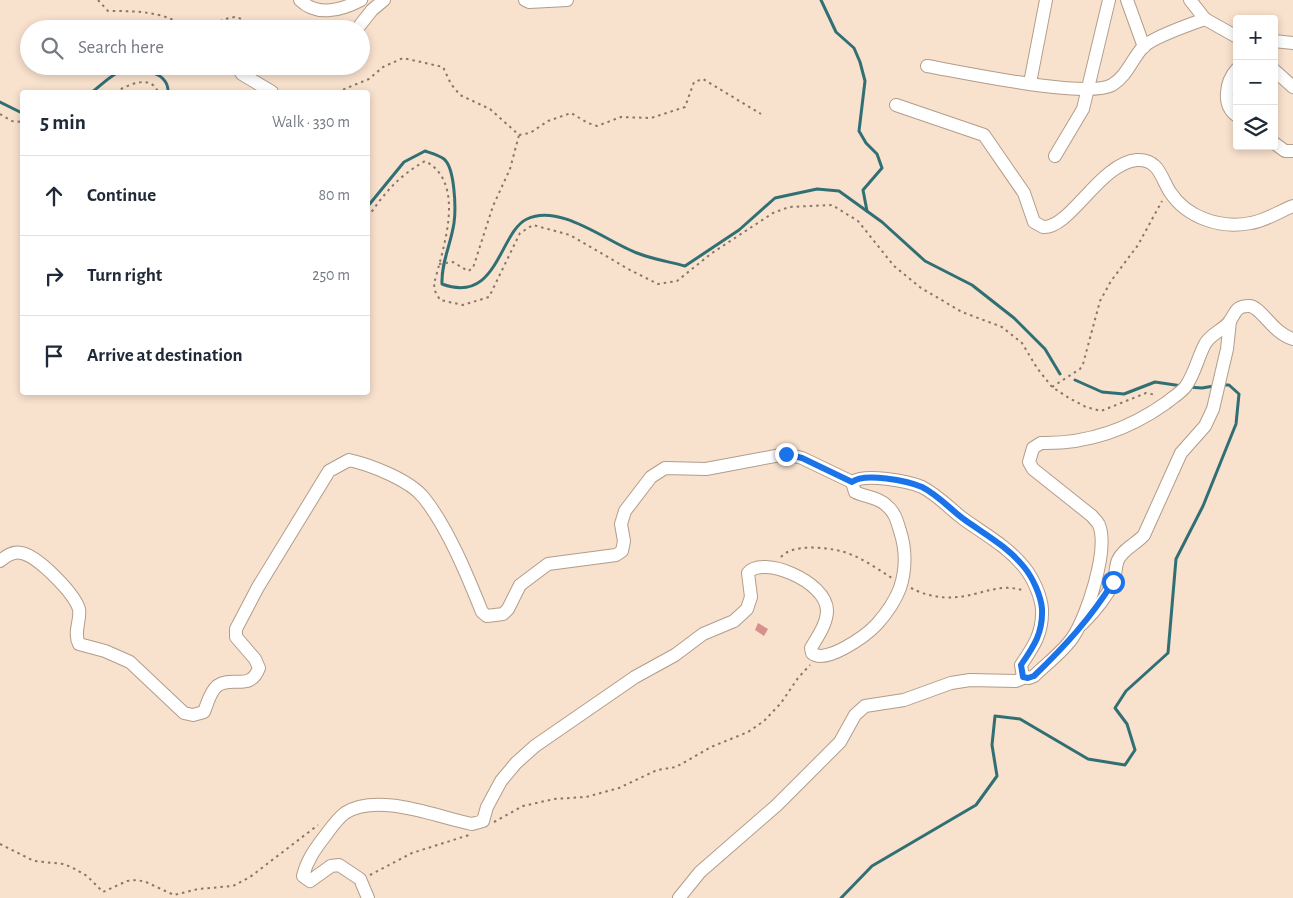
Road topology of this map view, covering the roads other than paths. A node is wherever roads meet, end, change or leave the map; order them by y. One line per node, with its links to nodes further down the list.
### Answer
1 (300, 0): 2 (street)
2 (361, 0)
3 (384, 0): 11 (street)
4 (525, 0): 5 (street)
5 (567, 0)
6 (1046, 0): 22 (street)
7 (1108, 0): 25 (street)
8 (1127, 0): 15 (street)
9 (1190, 0): 10 (street)
10 (1205, 19): 12 (street); 15 (street)
11 (364, 20)
12 (1233, 35)
13 (1278, 42): 14 (street)
14 (1293, 43)
15 (1144, 47): 25 (street)
16 (1278, 48): 17 (street)
17 (1293, 49)
18 (927, 66): 22 (street)
19 (1278, 74): 23 (street)
20 (244, 75): 24 (street)
21 (1233, 77): 27 (street)
22 (1030, 83): 25 (street)
23 (1293, 87)
24 (269, 90)
25 (1089, 90): 30 (street)
26 (896, 105): 31 (street)
27 (1233, 114)
28 (1278, 146): 29 (street)
29 (1293, 151)
30 (1055, 156)
31 (1293, 206)
32 (1230, 321): 33 (street); 36 (street); 36 (street)
33 (1293, 339)
34 (852, 482): 35 (street); 37 (street); 38 (street)
35 (0, 561)
36 (1077, 630): 37 (street)
37 (1026, 678): 39 (street)
38 (368, 898)
39 (679, 898)

